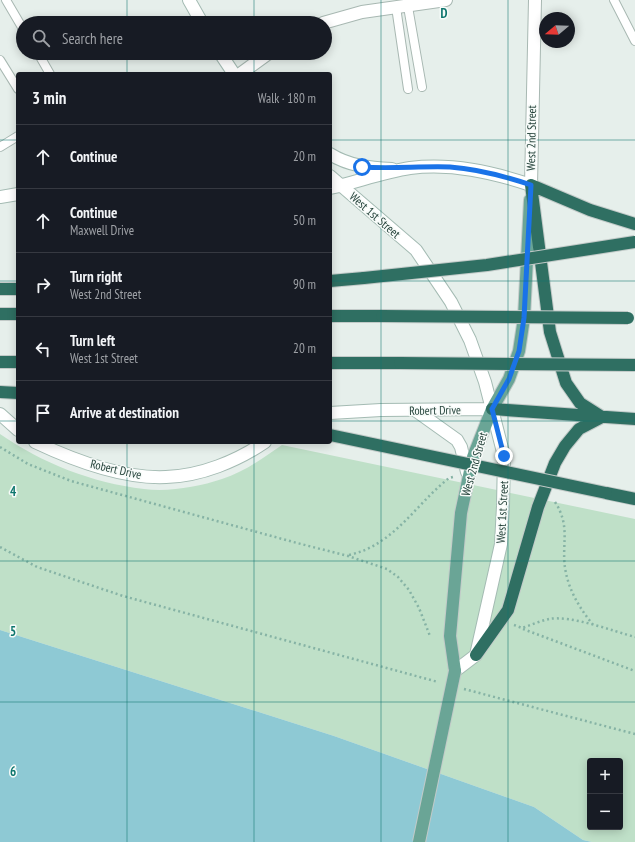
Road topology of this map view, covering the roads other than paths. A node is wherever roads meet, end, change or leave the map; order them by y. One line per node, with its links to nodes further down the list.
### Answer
1 (6, 0): 8 (lane)
2 (189, 0): 9 (main road)
3 (446, 0): 6 (main road)
4 (535, 0): 26 (main road, West 2nd Street)
5 (614, 0): 11 (lane)
6 (407, 2): 7 (main road); 20 (lane)
7 (396, 7): 10 (main road); 21 (lane)
8 (16, 16)
9 (198, 16)
10 (332, 20)
11 (635, 41)
12 (0, 60): 19 (lane)
13 (42, 60): 16 (lane)
14 (225, 60): 17 (main road)
15 (259, 60): 18 (main road)
16 (49, 72)
17 (233, 72)
18 (243, 72)
19 (16, 86)
20 (422, 87)
21 (408, 89)
22 (16, 137): 23 (lane)
23 (0, 147)
24 (332, 155): 25 (main road)
25 (409, 169): 26 (main road); 27 (main road)
26 (531, 185): 30 (highway); 43 (main road, West 2nd Street); 47 (highway)
27 (335, 187): 43 (main road, West 1st Street)
28 (16, 194): 29 (main road)
29 (0, 197)
30 (635, 224)
31 (635, 242): 32 (highway, bridge)
32 (332, 281)
33 (0, 289): 34 (highway)
34 (16, 289)
35 (0, 314): 36 (highway)
36 (16, 314)
37 (332, 316): 38 (highway, bridge)
38 (632, 318)
39 (332, 363): 40 (highway, bridge)
40 (635, 365)
41 (0, 392): 42 (highway)
42 (16, 393)
43 (492, 409): 44 (main road, Robert Drive); 47 (highway); 53 (main road, West 2nd Street); 55 (main road, West 1st Street)
44 (415, 410): 46 (main road, Robert Drive); 53 (main road)
45 (0, 414): 49 (main road)
46 (332, 414)
47 (602, 417): 48 (highway); 55 (highway)
48 (635, 419)
49 (16, 428)
50 (332, 435): 54 (highway, bridge)
51 (39, 444): 52 (main road, Robert Drive)
52 (262, 444)
53 (468, 476): 56 (main road, West 2nd Street)
54 (635, 499)
55 (476, 655): 56 (main road)
56 (455, 671): 57 (main road, bridge)
57 (419, 842)

